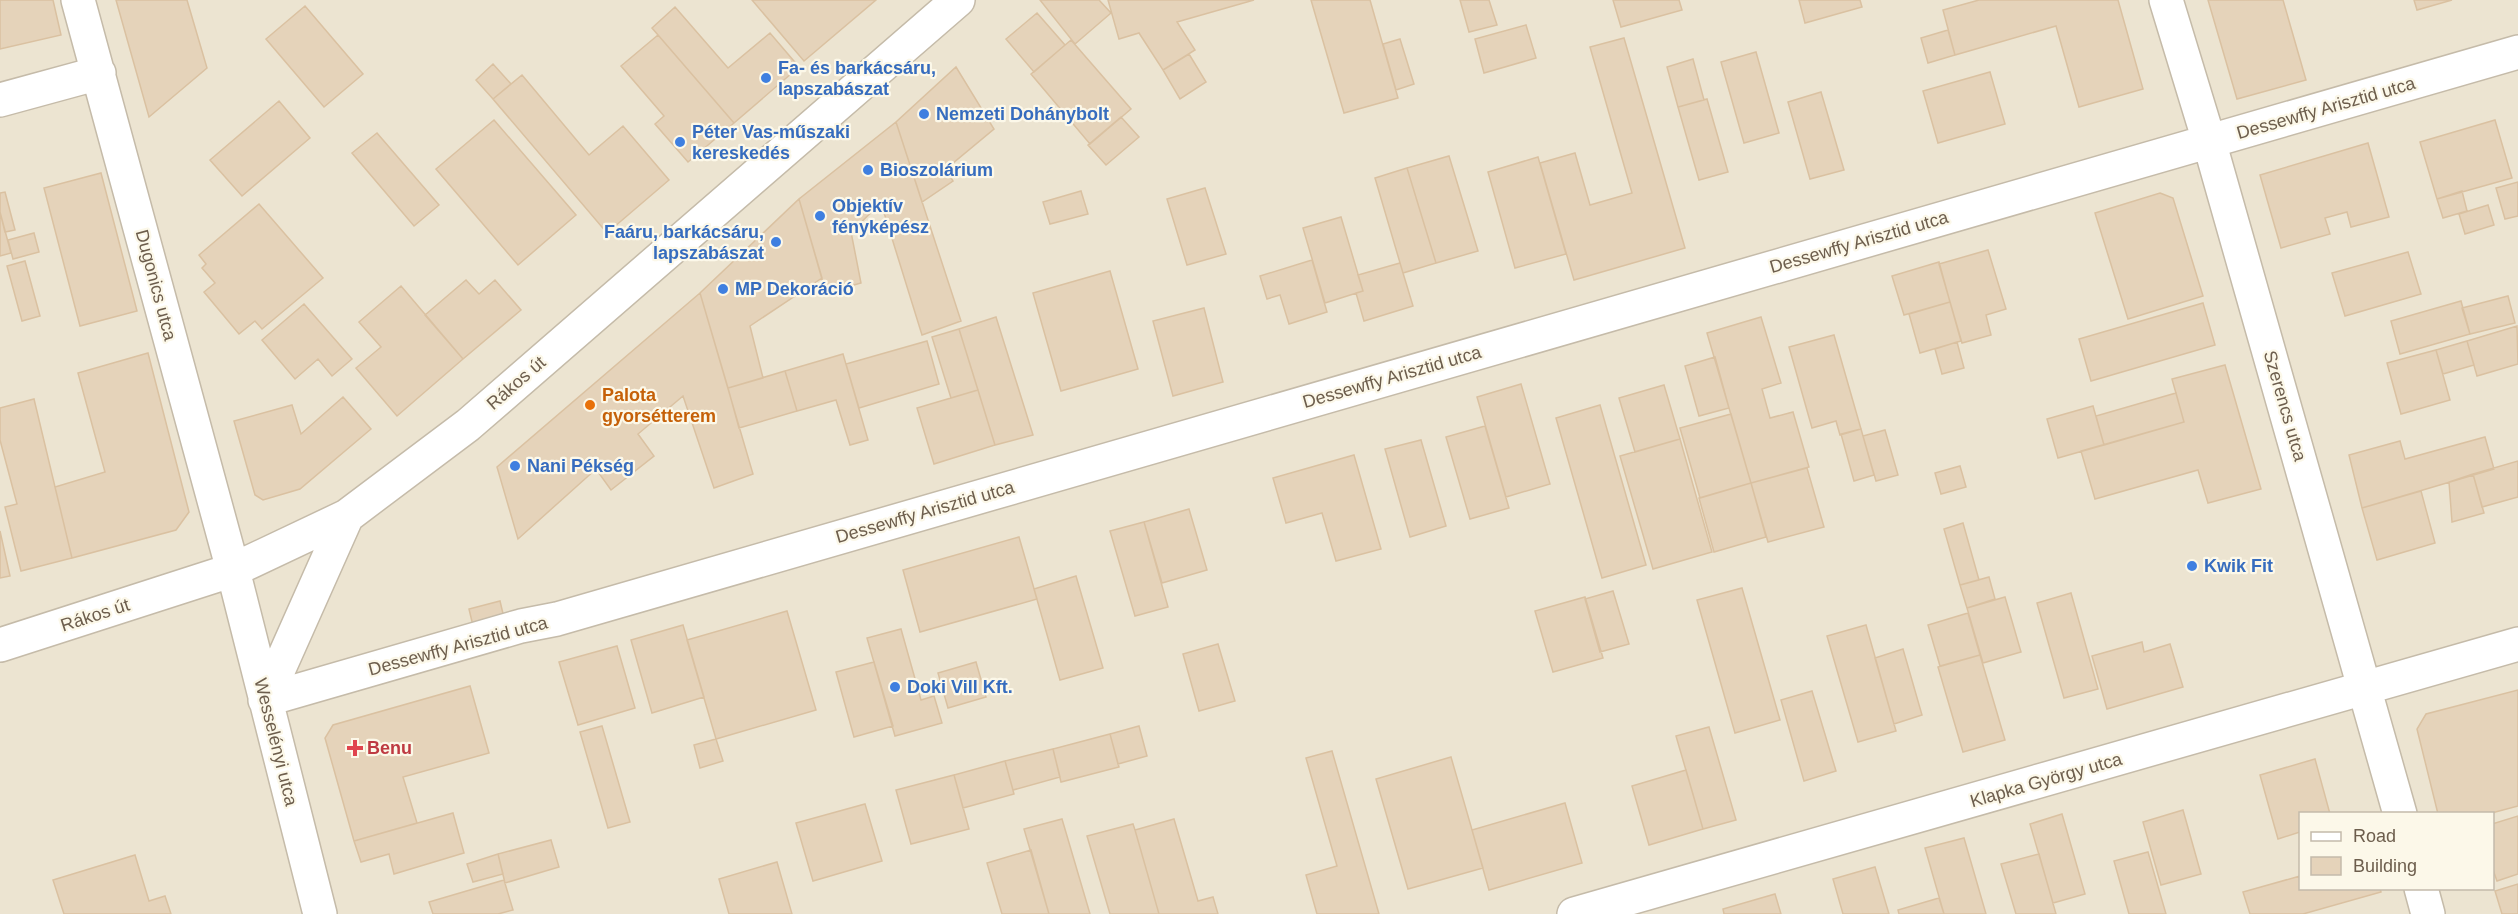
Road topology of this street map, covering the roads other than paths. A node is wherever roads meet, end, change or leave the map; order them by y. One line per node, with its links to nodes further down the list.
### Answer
1 (78, 0): 5 (street, Dugonics utca)
2 (958, 0): 8 (street, Rákos út)
3 (2166, 0): 7 (street, Szerencs utca)
4 (2518, 52): 7 (street, Dessewffy Arisztid utca)
5 (99, 73): 6 (street); 9 (street, Dugonics utca)
6 (0, 100)
7 (2209, 141): 12 (street, Szerencs utca); 13 (street, Dessewffy Arisztid utca)
8 (347, 516): 9 (street, Rákos út); 13 (street)
9 (233, 570): 10 (street, Rákos út); 13 (street, Wesselényi utca)
10 (0, 645)
11 (2518, 645): 12 (street, Klapka György utca)
12 (2366, 688): 14 (street, Szerencs utca); 17 (street, Klapka György utca)
13 (265, 700): 16 (street, Wesselényi utca)
14 (2400, 812)
15 (2422, 890): 18 (street)
16 (320, 914)
17 (1574, 914)
18 (2428, 914)

